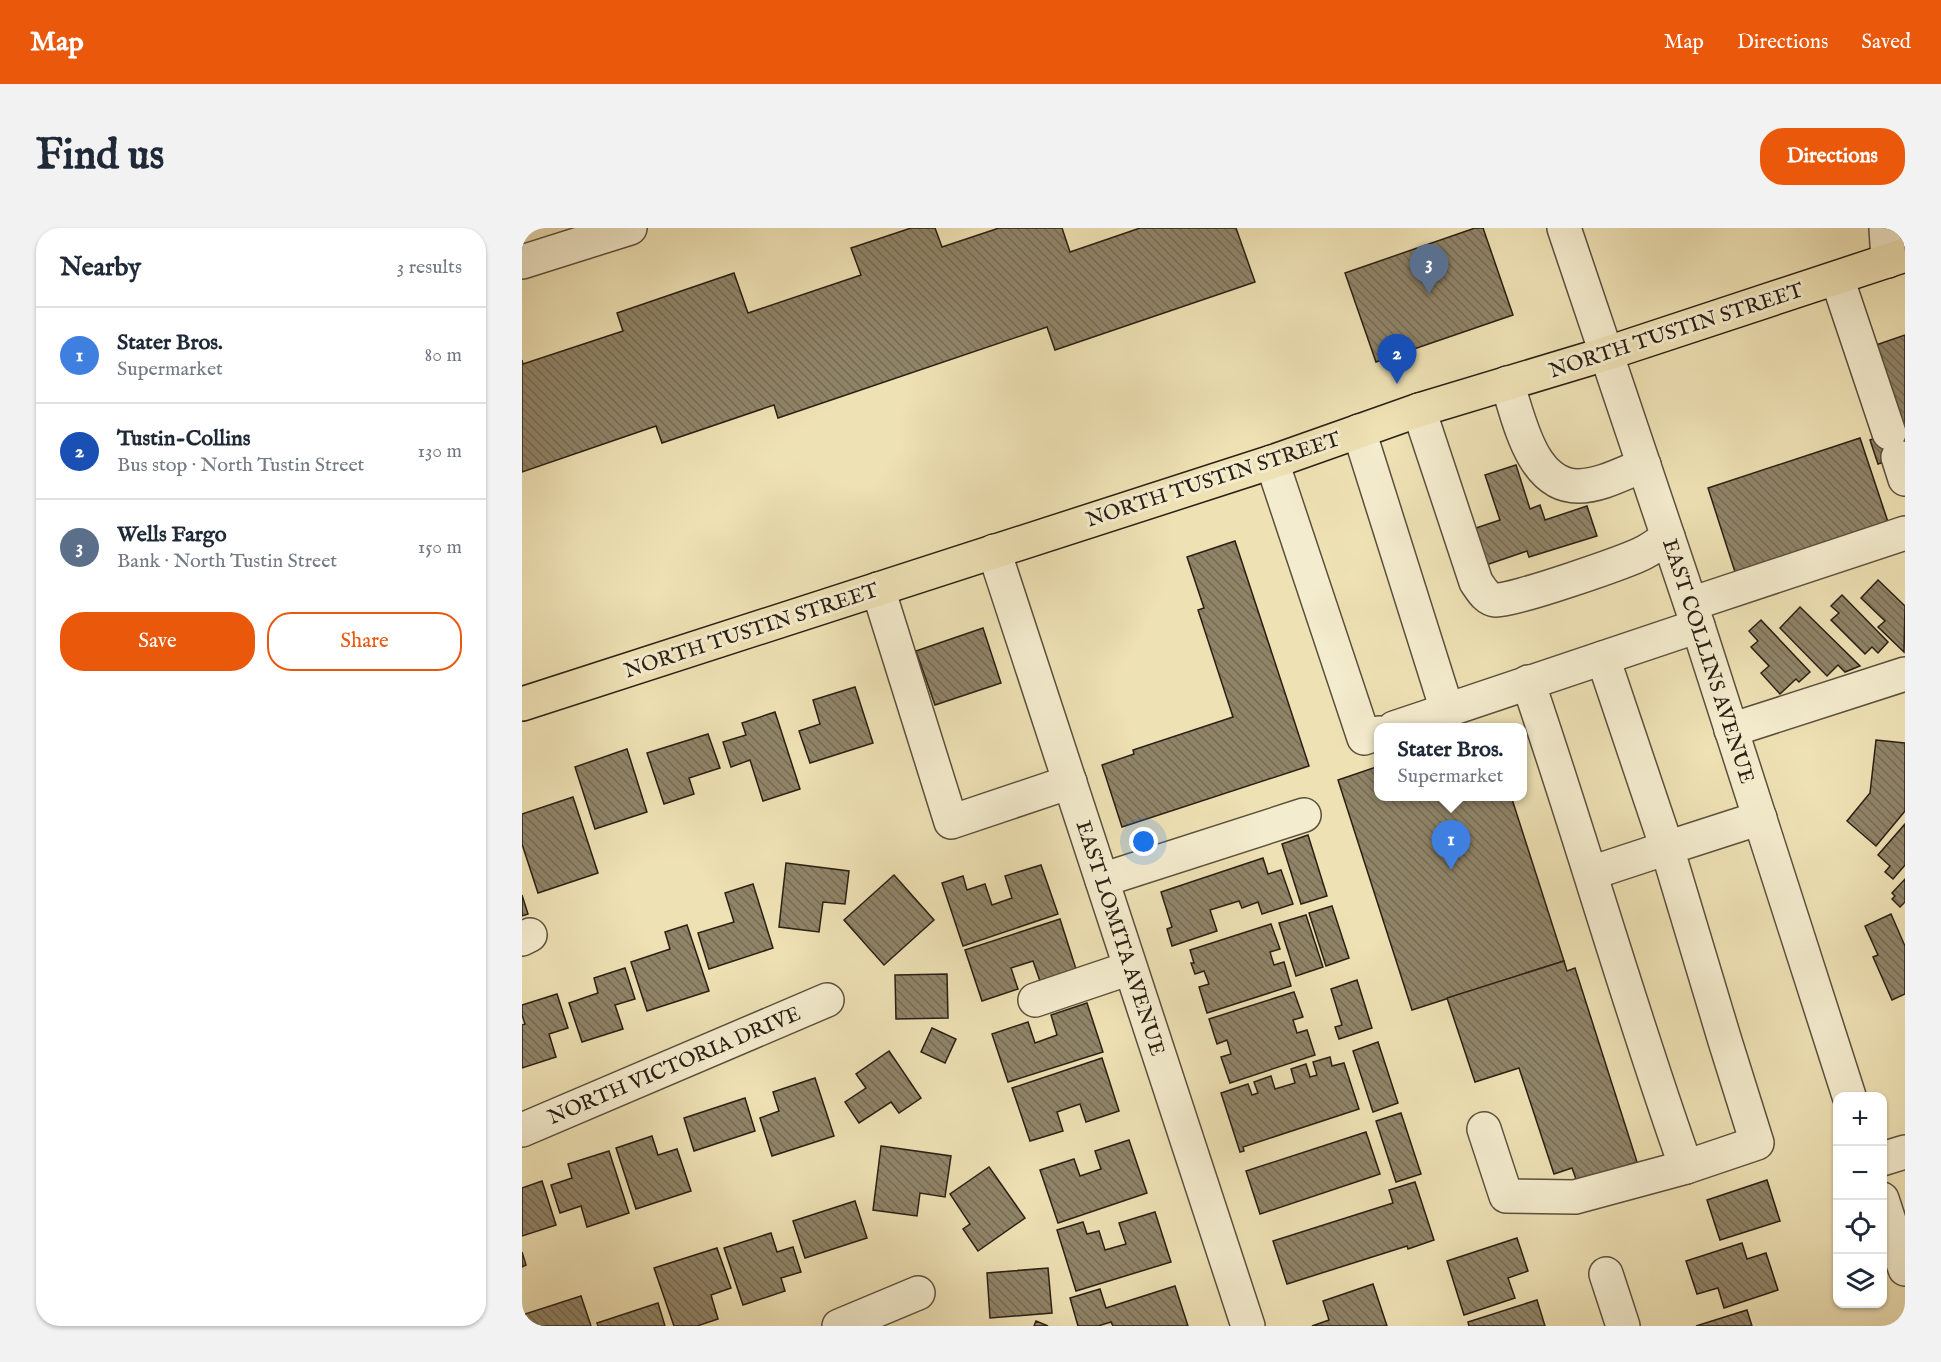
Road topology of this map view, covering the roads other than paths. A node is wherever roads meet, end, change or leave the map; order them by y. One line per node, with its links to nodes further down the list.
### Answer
1 (630, 228): 5 (street)
2 (1564, 228): 7 (street, EAST COLLINS AVENUE)
3 (1886, 228): 4 (street)
4 (1896, 258): 6 (main road, NORTH TUSTIN STREET)
5 (522, 262)
6 (1837, 278): 7 (main road, NORTH TUSTIN STREET); 11 (street)
7 (1605, 354): 8 (main road, NORTH TUSTIN STREET); 13 (street, EAST COLLINS AVENUE)
8 (1508, 383): 9 (main road, NORTH TUSTIN STREET); 13 (street)
9 (1419, 410): 10 (main road, NORTH TUSTIN STREET); 15 (street)
10 (1359, 432): 12 (main road, NORTH TUSTIN STREET); 23 (street)
11 (1897, 456)
12 (1272, 462): 16 (main road, NORTH TUSTIN STREET); 26 (street)
13 (1644, 465): 15 (street, EAST COLLINS AVENUE)
14 (1905, 533): 18 (street)
15 (1668, 537): 18 (street, EAST COLLINS AVENUE)
16 (994, 551): 17 (main road, NORTH TUSTIN STREET); 27 (street, EAST LOMITA AVENUE)
17 (878, 589): 22 (main road, NORTH TUSTIN STREET); 27 (street)
18 (1695, 615): 19 (street); 25 (street, EAST COLLINS AVENUE)
19 (1603, 658): 21 (street); 30 (street)
20 (1905, 674): 25 (street)
21 (1528, 682): 23 (street); 31 (street)
22 (522, 704)
23 (1447, 710): 24 (street)
24 (1409, 723)
25 (1731, 730): 29 (street, EAST COLLINS AVENUE)
26 (1374, 735)
27 (1070, 782): 32 (street, EAST LOMITA AVENUE)
28 (1304, 815): 32 (street)
29 (1760, 818): 30 (street); 36 (street, EAST COLLINS AVENUE)
30 (1667, 848): 31 (street); 41 (street)
31 (1591, 873): 41 (street)
32 (1102, 880): 33 (street, EAST LOMITA AVENUE)
33 (1131, 968): 35 (street); 47 (street, EAST LOMITA AVENUE)
34 (826, 1000): 38 (street, NORTH VICTORIA DRIVE)
35 (1035, 1000)
36 (1848, 1092)
37 (1484, 1129): 41 (street)
38 (522, 1130)
39 (1905, 1152): 40 (street)
40 (1887, 1157)
41 (1686, 1167)
42 (1882, 1200): 43 (street)
43 (1905, 1269)
44 (1606, 1274): 48 (street)
45 (918, 1293): 46 (street)
46 (839, 1326)
47 (1248, 1326)
48 (1623, 1326)

